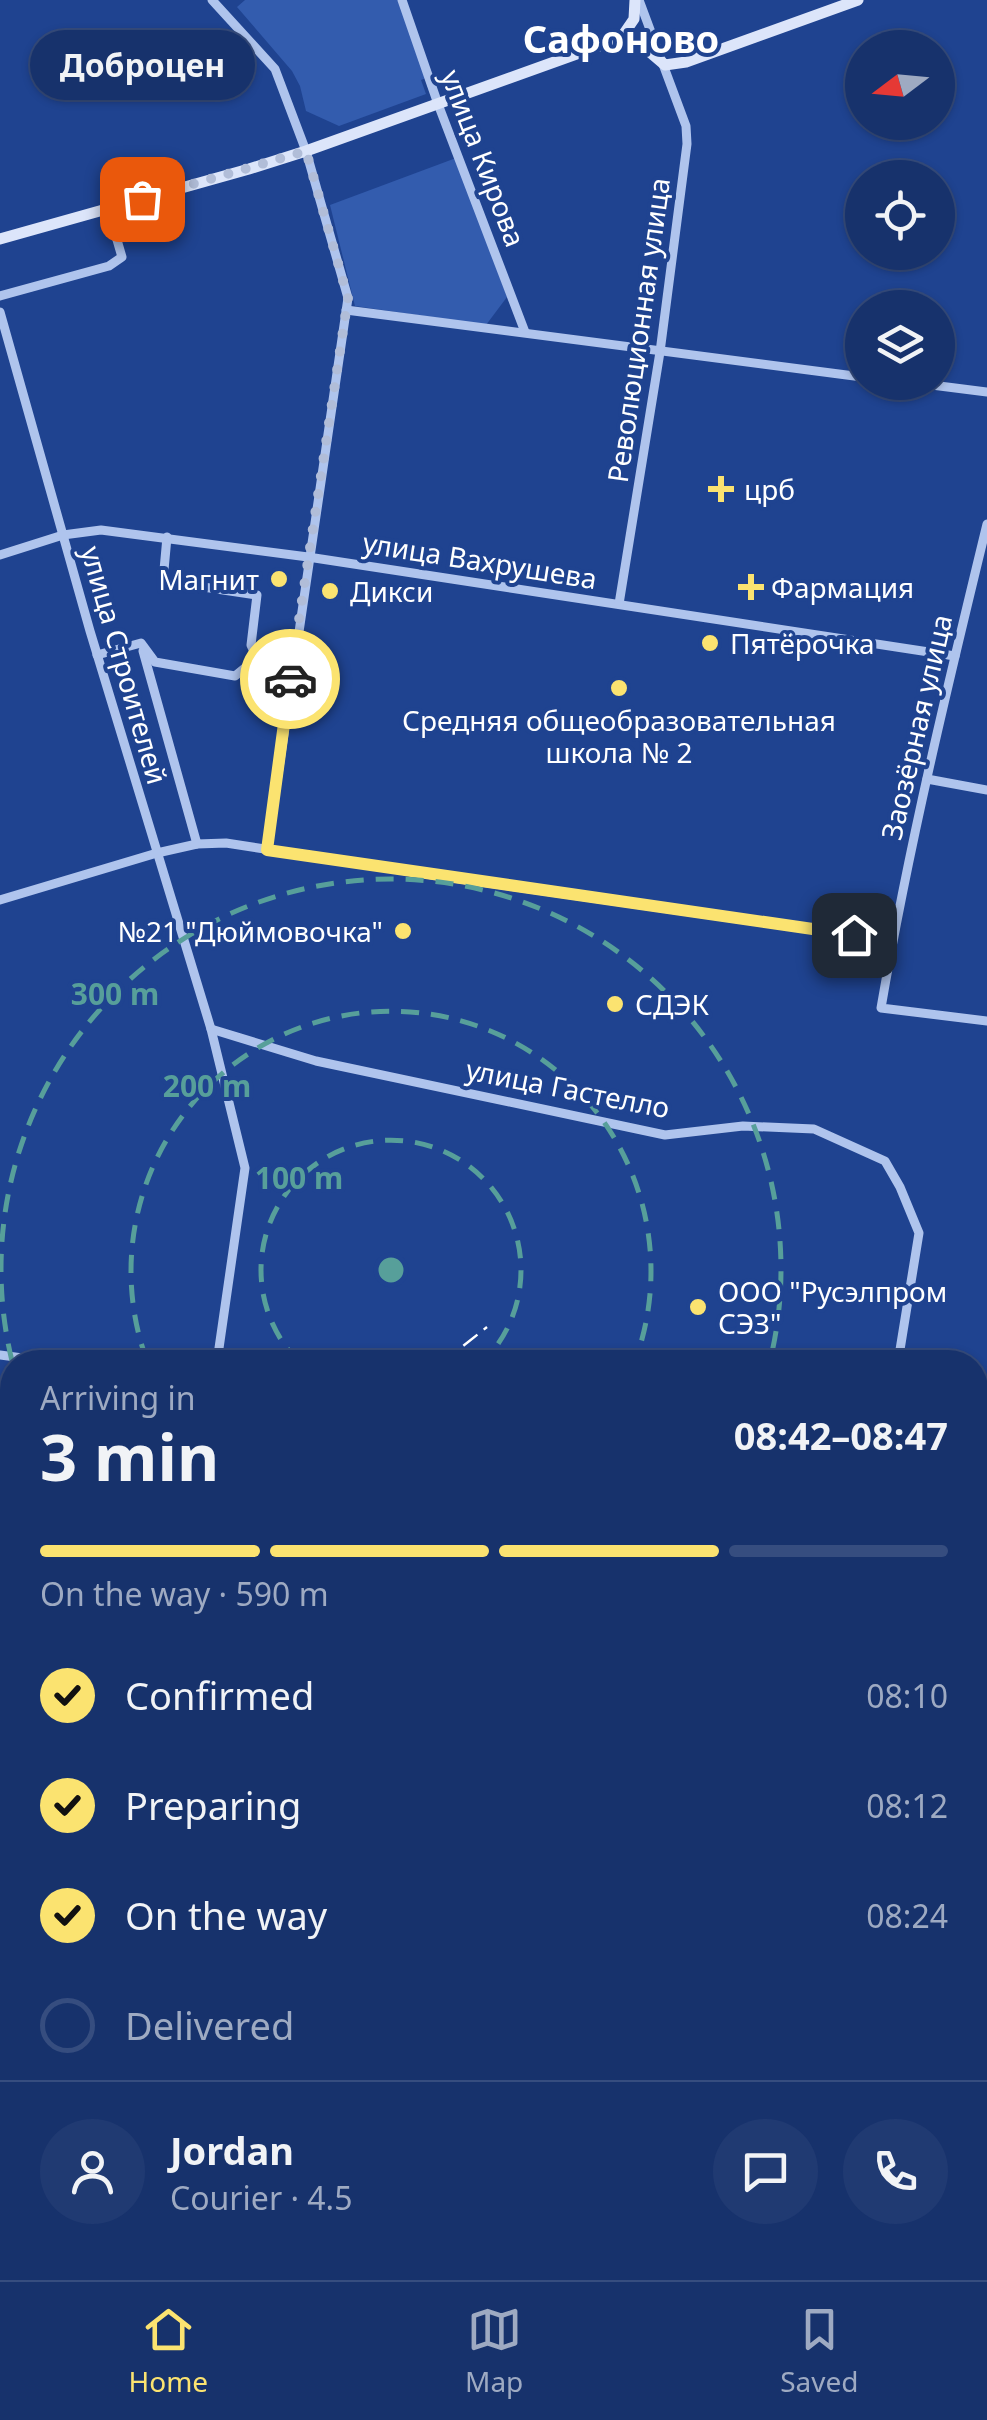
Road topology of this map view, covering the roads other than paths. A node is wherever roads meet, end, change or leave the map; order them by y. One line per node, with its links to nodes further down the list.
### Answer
1 (402, 0): 7 (street, улица Кирова)
2 (637, 0): 5 (main road); 6 (street, Революционная улица)
3 (858, 0): 6 (main road)
4 (217, 2): 8 (street)
5 (620, 38): 6 (main road); 7 (main road)
6 (665, 65): 15 (street, Революционная улица)
7 (438, 104): 8 (main road); 14 (street, улица Кирова)
8 (306, 151): 9 (main road); 12 (street)
9 (108, 208): 10 (main road); 11 (street)
10 (0, 239)
11 (0, 296)
12 (346, 310): 14 (street); 23 (street)
13 (0, 312): 20 (street, улица Строителей)
14 (525, 332): 15 (street)
15 (660, 352): 16 (street); 24 (street, Революционная улица)
16 (845, 375)
17 (955, 388): 18 (street)
18 (987, 392)
19 (987, 524): 27 (street, Заозёрная улица)
20 (63, 536): 21 (street, улица Вахрушева); 22 (street, улица Вахрушева); 26 (street, улица Строителей)
21 (167, 538): 23 (street, улица Вахрушева); 28 (street)
22 (0, 555)
23 (308, 557): 24 (street, улица Вахрушева); 29 (street)
24 (619, 604): 27 (street, улица Вахрушева)
25 (141, 643): 26 (street); 28 (street); 32 (street)
26 (97, 655): 34 (street, улица Строителей)
27 (955, 656): 30 (street, Заозёрная улица)
28 (257, 658): 29 (street)
29 (293, 664): 33 (street)
30 (927, 779): 31 (street); 36 (street, Заозёрная улица)
31 (987, 790)
32 (197, 844): 33 (street); 34 (street)
33 (267, 850): 36 (street)
34 (157, 853): 35 (street); 38 (street, улица Строителей)
35 (0, 900)
36 (892, 941): 37 (street, Заозёрная улица)
37 (987, 1021)
38 (211, 1029): 39 (street, улица Строителей); 40 (street, улица Гастелло)
39 (219, 1350)
40 (900, 1350)

